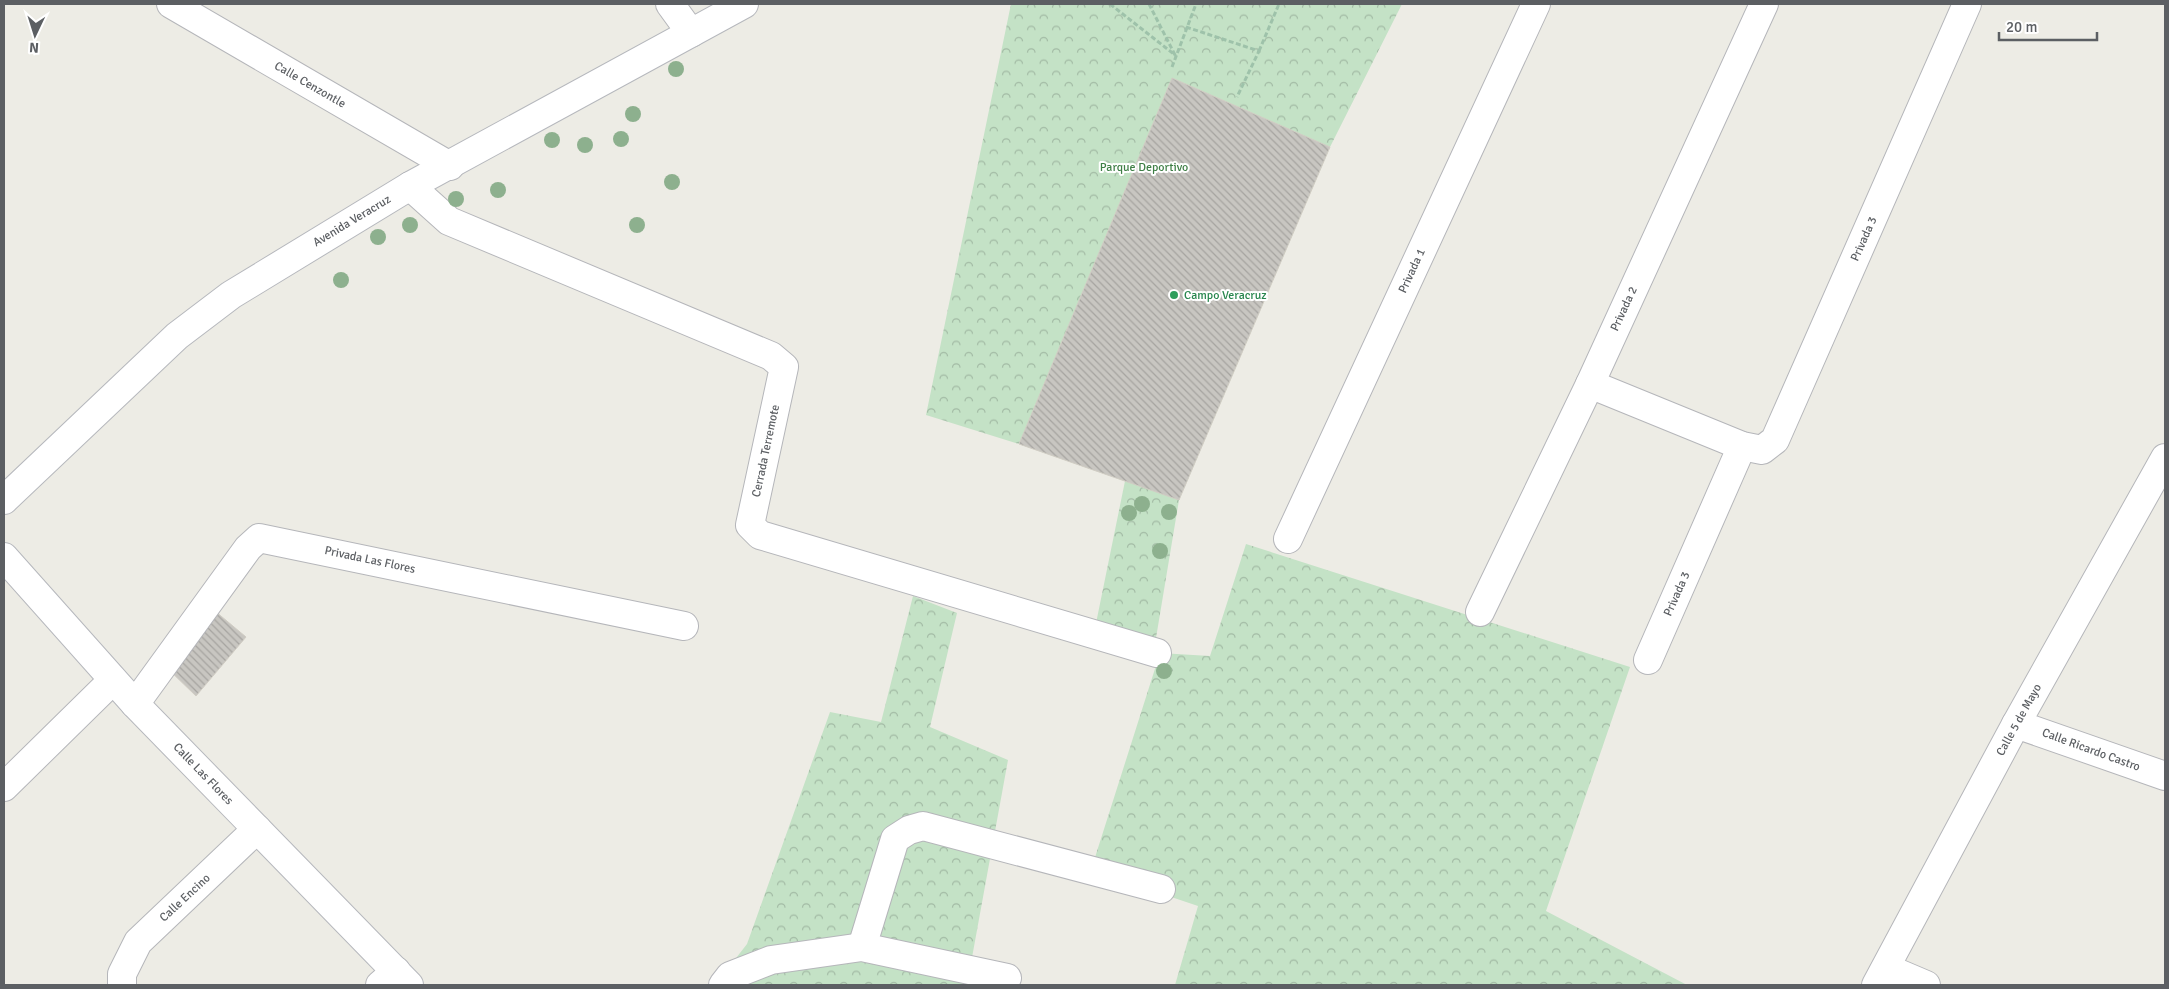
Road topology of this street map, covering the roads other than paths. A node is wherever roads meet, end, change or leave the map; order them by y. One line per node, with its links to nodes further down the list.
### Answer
1 (172, 4): 8 (street, Calle Cenzontle)
2 (670, 4): 7 (street)
3 (744, 4): 7 (street, Avenida Veracruz)
4 (1536, 4): 14 (street, Privada 1)
5 (1764, 4): 10 (street, Privada 2)
6 (1967, 4): 11 (street, Privada 3)
7 (690, 33): 8 (street, Avenida Veracruz)
8 (450, 166): 9 (street, Avenida Veracruz)
9 (410, 186): 13 (street, Avenida Veracruz); 18 (street, Cerrada Terremote)
10 (1590, 384): 11 (street, Privada 3); 16 (street, Privada 2)
11 (1742, 446): 19 (street, Privada 3)
12 (2165, 458): 22 (street, Calle 5 de Mayo)
13 (4, 500)
14 (1288, 539)
15 (4, 557): 20 (street, Calle Las Flores)
16 (1480, 612)
17 (684, 626): 21 (street, Privada Las Flores)
18 (1157, 653)
19 (1648, 660)
20 (113, 680): 21 (street, Calle Las Flores); 24 (street)
21 (135, 704): 25 (street, Calle Las Flores)
22 (2016, 724): 23 (street, Calle Ricardo Castro); 28 (street, Calle 5 de Mayo)
23 (2165, 776)
24 (4, 787)
25 (257, 830): 30 (street, Calle Encino); 31 (street, Calle Las Flores)
26 (1161, 889): 27 (street)
27 (862, 947): 29 (street); 32 (street)
28 (1881, 977): 33 (street)
29 (1007, 978)
30 (122, 980)
31 (395, 981)
32 (723, 985)
33 (1926, 985)

